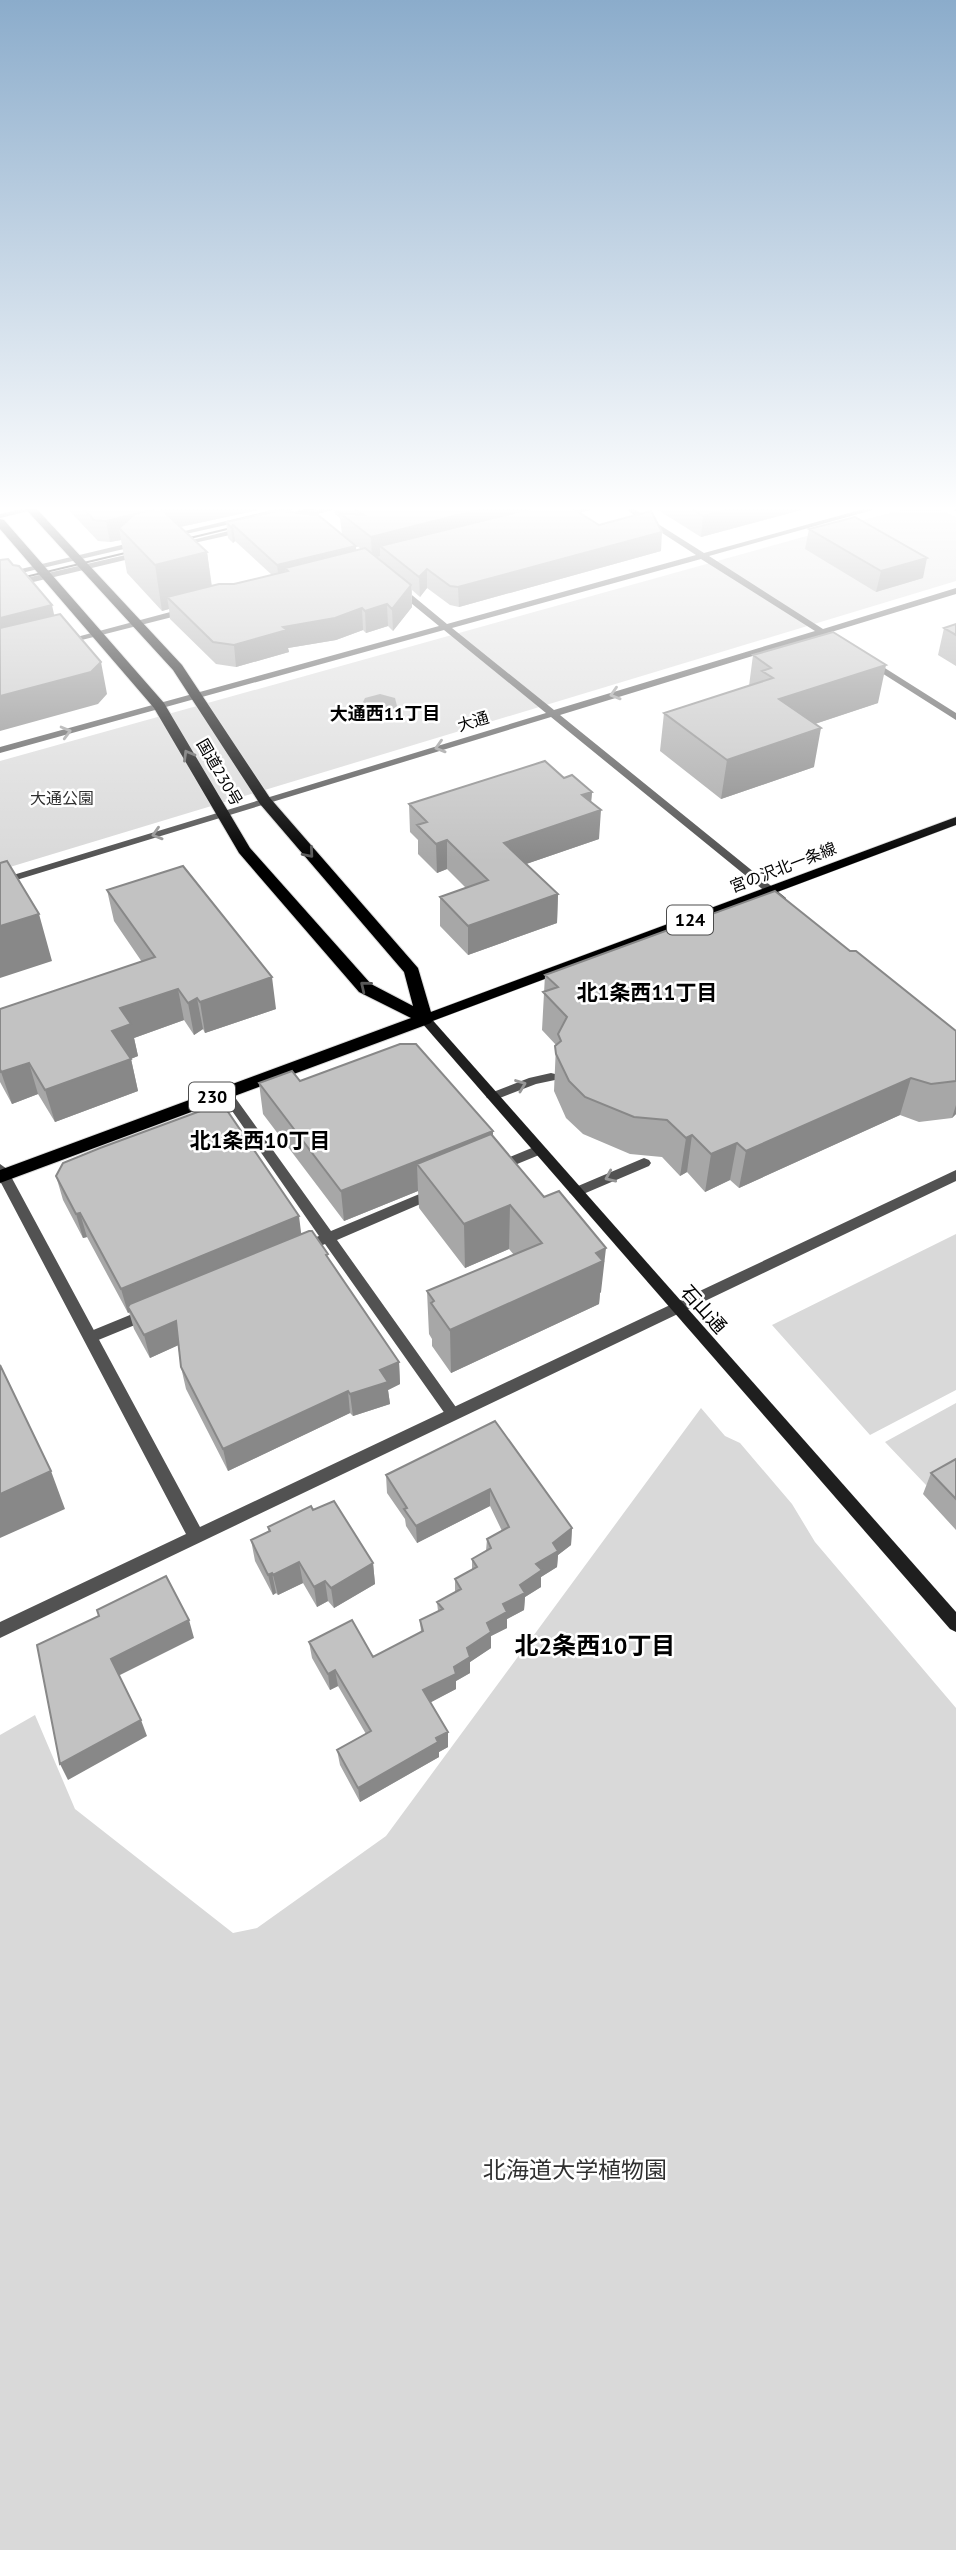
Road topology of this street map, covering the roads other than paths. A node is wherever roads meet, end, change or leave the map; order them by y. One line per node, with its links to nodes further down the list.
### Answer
1 (88, 624): 9 (highway, 国道230号)
2 (136, 624): 9 (street); 13 (highway, 国道230号)
3 (443, 624): 7 (street)
4 (458, 624): 7 (street)
5 (810, 624): 8 (street)
6 (845, 624): 8 (street, 大通)
7 (447, 627): 13 (street); 15 (street)
8 (821, 631): 10 (street); 15 (street, 大通, one-way to 15)
9 (97, 634): 11 (street); 14 (highway, 国道230号)
10 (832, 638)
11 (46, 646)
12 (865, 659): 16 (street)
13 (198, 696): 14 (street); 18 (highway, 国道230号)
14 (159, 706): 17 (street, one-way to 14); 19 (highway, 国道230号, one-way to 14)
15 (552, 713): 18 (street, 大通, one-way to 18); 22 (street)
16 (956, 717)
17 (0, 750)
18 (265, 801): 19 (street, 大通); 24 (highway, 国道230号, one-way to 24)
19 (222, 814): 21 (street, 大通, one-way to 21); 24 (highway, 国道230号, one-way to 19)
20 (956, 821): 22 (main road, 宮の沢北一条線 / 124)
21 (0, 882)
22 (770, 890): 23 (street); 24 (main road, 宮の沢北一条線 / 124)
23 (793, 909)
24 (425, 1019): 26 (highway, 230); 27 (main road, 石山通)
25 (551, 1077): 27 (street, one-way to 25)
26 (225, 1093): 31 (highway, 230); 35 (street)
27 (492, 1097): 28 (main road, 石山通)
28 (539, 1150): 30 (street); 34 (main road, 石山通)
29 (644, 1163): 34 (street, one-way to 34)
30 (482, 1173)
31 (1, 1174): 39 (street)
32 (956, 1175): 37 (street)
33 (443, 1189): 35 (street)
34 (576, 1192): 37 (main road, 石山通)
35 (327, 1237): 36 (street); 40 (street)
36 (286, 1255)
37 (676, 1307): 40 (street); 42 (main road, 石山通)
38 (158, 1308): 39 (street)
39 (91, 1337): 41 (street)
40 (453, 1414): 41 (street)
41 (196, 1536): 43 (street)
42 (956, 1624)
43 (0, 1630)

